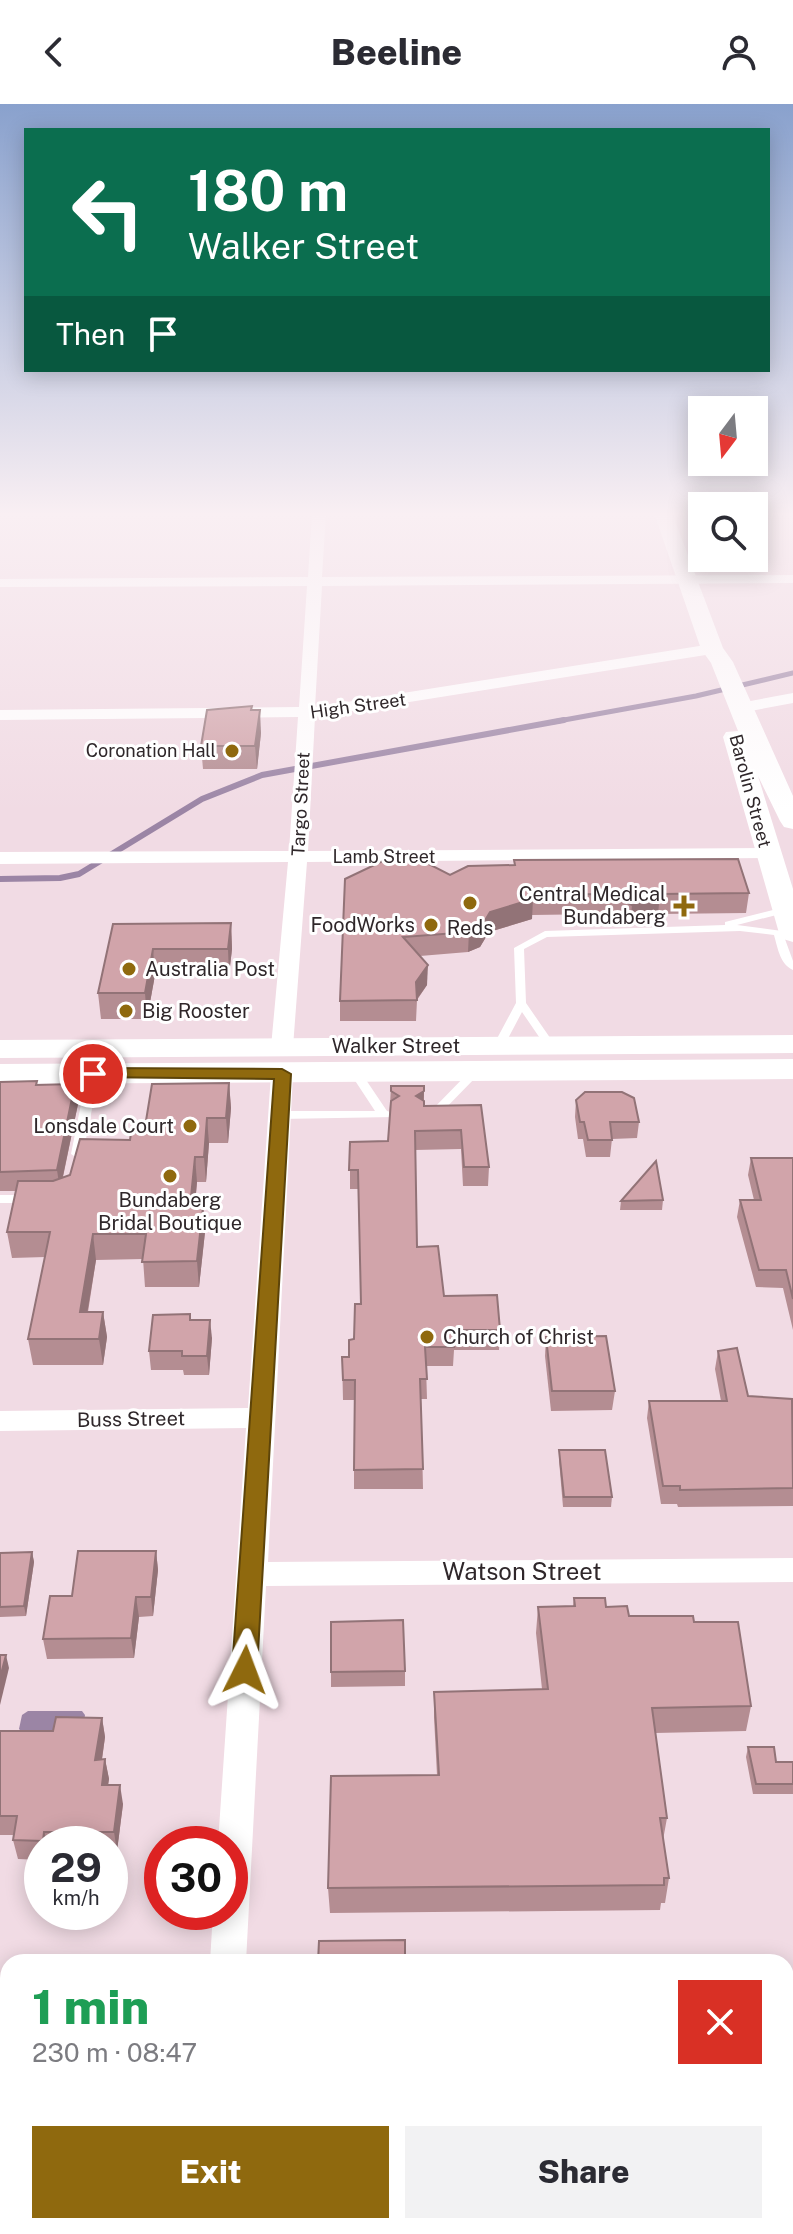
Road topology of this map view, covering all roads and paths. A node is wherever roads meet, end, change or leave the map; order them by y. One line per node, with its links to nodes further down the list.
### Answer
1 (313, 612): 6 (street, Targo Street)
2 (699, 612): 3 (main road, Barolin Street)
3 (712, 649): 4 (main road, Barolin Street); 6 (street, High Street)
4 (730, 694): 5 (street); 8 (main road, Barolin Street); 10 (main road, Barolin Street)
5 (793, 698)
6 (305, 714): 7 (street, High Street); 12 (street, Targo Street)
7 (0, 715)
8 (771, 778): 9 (main road, Barolin Street); 10 (main road)
9 (793, 821)
10 (767, 854): 12 (street, Lamb Street); 13 (main road, Barolin Street)
11 (0, 858): 12 (street, Lamb Street)
12 (297, 858): 19 (street, Targo Street)
13 (789, 922): 14 (lane)
14 (723, 928): 15 (lane); 16 (lane)
15 (793, 967)
16 (521, 1003): 18 (lane); 21 (lane)
17 (793, 1044): 18 (main road, Walker Street)
18 (550, 1045): 21 (main road, Walker Street)
19 (282, 1060): 20 (main road, Walker Street); 21 (main road); 24 (main road, Walker Street); 25 (street, Targo Street)
20 (95, 1061): 23 (main road, Walker Street); 27 (lane)
21 (490, 1063): 22 (main road, Walker Street); 24 (main road, Walker Street); 26 (lane)
22 (793, 1069)
23 (1, 1070)
24 (356, 1073): 25 (lane)
25 (280, 1115): 30 (street, Targo Street)
26 (425, 1115)
27 (76, 1163)
28 (0, 1199): 29 (lane)
29 (43, 1199)
30 (262, 1418): 31 (street, Buss Street); 33 (street, Targo Street)
31 (0, 1421)
32 (793, 1570): 33 (street, Watson Street)
33 (250, 1574): 34 (street, Targo Street)
34 (228, 1954)

